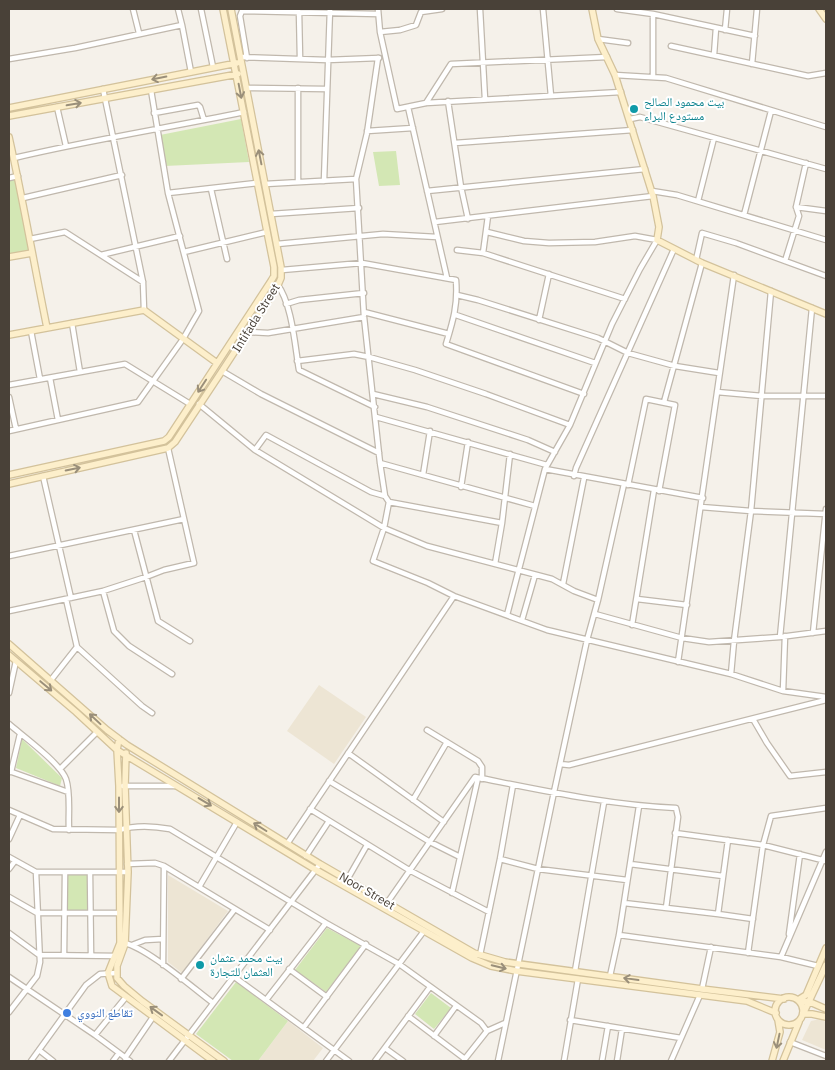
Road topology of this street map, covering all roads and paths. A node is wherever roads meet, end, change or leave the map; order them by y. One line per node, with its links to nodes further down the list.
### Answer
1 (133, 9): 24 (street)
2 (178, 9): 20 (street)
3 (201, 9): 41 (street)
4 (224, 9): 39 (main road, Intifada Street)
5 (231, 9): 35 (main road, Intifada Street)
6 (442, 9): 23 (street)
7 (480, 9): 38 (street)
8 (543, 9): 37 (street)
9 (592, 9): 26 (main road)
10 (617, 9): 18 (street)
11 (727, 9): 22 (street)
12 (757, 9): 25 (street)
13 (819, 9): 19 (main road)
14 (242, 10): 16 (street); 35 (street)
15 (330, 11): 16 (street); 17 (street); 36 (street)
16 (299, 12): 31 (street)
17 (378, 12): 23 (street)
18 (653, 14): 21 (street); 47 (street)
19 (826, 19)
20 (182, 25): 24 (street); 42 (street)
21 (716, 28): 22 (street); 29 (street)
22 (726, 30): 25 (street)
23 (380, 32): 33 (street)
24 (139, 34): 34 (street)
25 (755, 36): 40 (street)
26 (598, 39): 27 (street); 30 (main road)
27 (628, 43)
28 (671, 46): 29 (street)
29 (714, 54): 40 (street)
30 (607, 57): 37 (street); 46 (main road)
31 (300, 58): 35 (street); 36 (street)
32 (378, 58): 33 (street); 36 (street); 71 (street)
33 (385, 58): 60 (street)
34 (9, 59)
35 (243, 59): 39 (main road); 43 (main road, Intifada Street)
36 (328, 60): 51 (street)
37 (548, 61): 38 (street); 54 (street)
38 (483, 62): 56 (street); 58 (street)
39 (234, 63): 41 (main road); 45 (main road, Intifada Street)
40 (752, 64): 44 (street)
41 (213, 68): 42 (main road)
42 (191, 72): 50 (main road, one-way to 50)
43 (244, 72): 45 (main road); 48 (main road, Intifada Street)
44 (826, 73)
45 (236, 74): 52 (main road); 63 (main road, Intifada Street, one-way to 63)
46 (615, 75): 47 (street); 53 (main road)
47 (653, 76): 62 (street)
48 (247, 88): 49 (street); 90 (main road, Intifada Street, one-way to 48)
49 (298, 88): 51 (street); 88 (street)
50 (103, 89): 55 (street); 61 (main road)
51 (326, 89): 87 (street)
52 (151, 90): 55 (main road); 64 (street)
53 (621, 92): 54 (street); 66 (main road)
54 (551, 96): 56 (street)
55 (105, 98): 59 (main road, one-way to 55); 73 (street)
56 (485, 99): 57 (street)
57 (448, 101): 58 (street); 76 (street)
58 (426, 103): 60 (street)
59 (58, 107): 65 (main road); 77 (street)
60 (408, 107): 69 (street)
61 (9, 108)
62 (771, 111): 68 (street); 78 (street)
63 (244, 112): 67 (street); 89 (main road, Intifada Street)
64 (154, 113): 67 (street); 70 (street)
65 (9, 116)
66 (630, 119): 72 (main road); 75 (street)
67 (204, 120): 70 (street)
68 (826, 127)
69 (413, 128): 71 (street); 93 (street)
70 (157, 130): 73 (street); 94 (street)
71 (368, 130): 86 (street)
72 (633, 130): 76 (street); 82 (main road)
73 (114, 136): 77 (street); 83 (street)
74 (9, 137): 79 (main road)
75 (714, 138): 78 (street); 97 (street)
76 (454, 143): 91 (street)
77 (66, 146): 79 (street)
78 (760, 151): 80 (street); 102 (street)
79 (14, 158): 84 (main road)
80 (806, 163): 81 (street); 98 (street)
81 (826, 168)
82 (645, 170): 91 (street); 95 (main road)
83 (122, 175): 96 (street); 117 (street)
84 (18, 176): 85 (street); 96 (main road)
85 (9, 178)
86 (356, 179): 87 (street); 99 (street)
87 (324, 181): 88 (street)
88 (298, 182): 90 (street)
89 (257, 184): 92 (street); 107 (main road, Intifada Street)
90 (265, 184): 101 (main road, Intifada Street)
91 (461, 188): 93 (street); 104 (street)
92 (211, 189): 94 (street); 115 (street)
93 (427, 191): 105 (street)
94 (168, 193): 109 (street)
95 (653, 194): 97 (street); 103 (street); 113 (main road)
96 (23, 198): 112 (main road)
97 (698, 202): 102 (street)
98 (796, 207): 100 (street); 106 (street)
99 (359, 208): 101 (street); 110 (street)
100 (826, 211)
101 (271, 214): 116 (main road, Intifada Street)
102 (744, 215): 106 (street)
103 (488, 216): 104 (street); 108 (street)
104 (468, 219): 105 (street)
105 (434, 222): 111 (street)
106 (795, 229): 114 (street); 127 (street)
107 (267, 232): 115 (street); 129 (main road, Intifada Street)
108 (487, 232): 113 (street); 122 (street)
109 (180, 236): 117 (street); 120 (street)
110 (360, 237): 111 (street); 116 (street); 128 (street)
111 (437, 237): 134 (street)
112 (30, 239): 121 (main road); 123 (street)
113 (657, 240): 118 (main road); 141 (street)
114 (826, 240)
115 (223, 243): 120 (street); 125 (street)
116 (277, 244): 130 (main road, Intifada Street)
117 (136, 246): 123 (street); 136 (street)
118 (674, 249): 126 (main road); 158 (street)
119 (457, 250): 122 (street)
120 (184, 252): 156 (street)
121 (32, 253): 124 (main road); 150 (main road)
122 (483, 253): 131 (street)
123 (101, 255): 136 (street)
124 (9, 257)
125 (228, 259)
126 (699, 261): 127 (street); 132 (main road); 163 (street)
127 (785, 261): 133 (street)
128 (362, 263): 130 (street); 134 (street); 139 (street)
129 (273, 266): 130 (street); 135 (main road, Intifada Street)
130 (281, 267): 137 (main road, Intifada Street)
131 (549, 274): 141 (street); 148 (street)
132 (734, 275): 138 (main road); 166 (street)
133 (826, 276)
134 (447, 278): 140 (street)
135 (272, 281): 137 (street); 161 (main road, Intifada Street)
136 (143, 282): 144 (street)
137 (278, 284): 142 (street); 153 (main road, Intifada Street)
138 (771, 291): 143 (main road); 174 (street)
139 (364, 293): 142 (street); 145 (street)
140 (457, 295): 147 (street); 148 (street)
141 (625, 299): 157 (street)
142 (286, 304): 151 (street)
143 (812, 308): 146 (main road); 175 (street)
144 (144, 310): 149 (main road); 156 (main road)
145 (364, 314): 151 (street); 154 (street); 159 (street)
146 (826, 314)
147 (456, 315): 154 (street); 162 (street)
148 (539, 320): 157 (street)
149 (72, 323): 150 (main road); 164 (street)
150 (47, 328): 152 (main road)
151 (293, 328): 153 (street); 160 (street)
152 (31, 331): 155 (main road); 168 (street)
153 (248, 332): 165 (main road, Intifada Street)
154 (450, 334): 173 (street)
155 (9, 335)
156 (183, 339): 161 (main road); 169 (street)
157 (603, 342): 158 (street); 162 (street)
158 (628, 353): 163 (street); 199 (street)
159 (369, 357): 160 (street); 172 (street); 184 (street)
160 (297, 361): 181 (street)
161 (217, 363): 179 (main road, Intifada Street, one-way to 179)
162 (595, 363): 173 (street)
163 (675, 366): 166 (street); 178 (street)
164 (80, 372): 167 (street); 169 (street)
165 (222, 372): 180 (main road, Intifada Street); 192 (street)
166 (720, 373): 171 (street)
167 (50, 378): 168 (street); 183 (street)
168 (40, 380): 170 (street)
169 (153, 380): 179 (street); 183 (street)
170 (9, 385)
171 (717, 392): 174 (street); 207 (street)
172 (373, 394): 181 (street); 191 (street)
173 (584, 394): 184 (street)
174 (762, 396): 175 (street); 212 (street)
175 (804, 396): 176 (street); 213 (street)
176 (826, 396)
177 (9, 397): 185 (street)
178 (664, 402): 202 (street); 204 (street)
179 (190, 404): 196 (main road, Intifada Street)
180 (199, 404): 189 (main road, Intifada Street); 190 (street)
181 (375, 407): 182 (street)
182 (376, 417): 187 (street); 192 (street)
183 (58, 420): 185 (street)
184 (570, 425): 191 (street)
185 (16, 429): 186 (street)
186 (9, 431)
187 (430, 431): 188 (street); 198 (street)
188 (468, 442): 193 (street); 203 (street)
189 (168, 448): 197 (main road, one-way to 189); 215 (street)
190 (256, 450): 205 (street); 217 (street)
191 (555, 452): 195 (street)
192 (379, 453): 194 (street)
193 (510, 454): 195 (street); 206 (street)
194 (380, 463): 198 (street); 205 (street)
195 (546, 467): 199 (street); 209 (street)
196 (9, 474)
197 (43, 476): 201 (main road); 219 (street)
198 (423, 476): 203 (street)
199 (574, 476): 200 (street)
200 (584, 478): 202 (street); 228 (street)
201 (9, 484)
202 (626, 484): 204 (street); 233 (street)
203 (461, 487): 206 (street)
204 (657, 491): 207 (street); 232 (street)
205 (385, 496): 208 (street)
206 (505, 498): 209 (street); 216 (street)
207 (702, 498): 210 (street)
208 (389, 502): 216 (street); 217 (street)
209 (535, 506): 223 (street)
210 (701, 507): 212 (street); 234 (street)
211 (826, 509): 214 (street)
212 (752, 511): 213 (street); 246 (street)
213 (792, 513): 214 (street); 242 (street)
214 (826, 514): 220 (street)
215 (184, 519): 218 (street); 227 (street)
216 (502, 523): 222 (street)
217 (384, 528): 222 (street); 230 (street)
218 (134, 530): 219 (street); 227 (street)
219 (59, 546): 221 (street); 231 (street)
220 (824, 546): 224 (street)
221 (9, 556)
222 (495, 564): 223 (street)
223 (519, 571): 226 (street); 237 (street)
224 (820, 571): 225 (street); 241 (street)
225 (826, 571)
226 (535, 575): 228 (street); 238 (street)
227 (146, 577): 229 (street); 245 (street)
228 (563, 584): 233 (street)
229 (103, 591): 231 (street); 252 (street)
230 (454, 596): 237 (street); 268 (street)
231 (69, 598): 235 (street); 248 (street)
232 (637, 599): 234 (street); 239 (street)
233 (598, 600): 236 (street)
234 (687, 605): 243 (street)
235 (9, 611)
236 (595, 614): 239 (street); 244 (street)
237 (507, 615): 238 (street)
238 (522, 620): 244 (street)
239 (632, 625): 243 (street)
240 (826, 632): 241 (street)
241 (813, 633): 242 (street)
242 (782, 637): 246 (street); 255 (street)
243 (682, 638): 246 (street); 251 (street)
244 (587, 640): 251 (street); 270 (street)
245 (190, 641)
246 (734, 641): 253 (street)
247 (9, 644): 254 (main road, Noor Street)
248 (77, 647): 254 (street); 258 (street)
249 (9, 655): 250 (main road, Noor Street)
250 (16, 661): 256 (street); 262 (main road, Noor Street, one-way to 262)
251 (678, 662): 253 (street)
252 (172, 674)
253 (731, 674): 255 (street)
254 (51, 680): 264 (main road, Noor Street, one-way to 254)
255 (783, 691): 257 (street)
256 (9, 693)
257 (826, 699): 259 (street)
258 (152, 712)
259 (753, 719): 270 (street); 273 (street)
260 (9, 724): 263 (street)
261 (427, 730): 265 (street)
262 (96, 732): 267 (main road, Noor Street); 271 (street)
263 (20, 734): 271 (street); 272 (street)
264 (119, 739): 266 (main road, Noor Street); 267 (main road)
265 (447, 742): 274 (street); 281 (street)
266 (127, 745): 269 (main road); 298 (main road, Noor Street, one-way to 266)
267 (117, 750): 269 (main road, Noor Street); 277 (main road)
268 (348, 753): 275 (street); 281 (street)
269 (126, 755): 277 (main road); 278 (main road, Noor Street)
270 (560, 764): 280 (street)
271 (60, 769): 279 (street)
272 (10, 772): 279 (street)
273 (826, 772)
274 (480, 778): 276 (street); 290 (street); 306 (street)
275 (329, 781): 285 (street); 297 (street)
276 (513, 785): 280 (street); 307 (street)
277 (122, 786): 278 (street); 291 (main road); 293 (main road, one-way to 293)
278 (178, 786): 289 (main road, Noor Street, one-way to 289)
279 (68, 792): 292 (street)
280 (554, 792): 282 (street); 314 (street)
281 (413, 800): 290 (street)
282 (604, 802): 283 (street); 323 (street)
283 (639, 806): 294 (street); 311 (street)
284 (826, 808): 300 (street)
285 (310, 809): 288 (street); 298 (street)
286 (9, 810): 287 (street)
287 (20, 815): 292 (street); 295 (street)
288 (328, 820): 299 (street); 304 (street)
289 (237, 822): 303 (street); 313 (main road, Noor Street)
290 (444, 822): 297 (street)
291 (127, 828): 293 (street); 303 (street); 310 (main road)
292 (69, 830): 293 (street)
293 (119, 830): 319 (main road)
294 (675, 833): 296 (street); 317 (street)
295 (9, 839)
296 (728, 840): 300 (street); 324 (street)
297 (430, 842): 306 (street); 316 (street)
298 (287, 844): 304 (main road, Noor Street)
299 (368, 844): 316 (street); 325 (street)
300 (763, 845): 302 (street); 341 (street)
301 (826, 852): 308 (street)
302 (800, 854): 308 (street); 348 (street)
303 (216, 856): 327 (street); 330 (street)
304 (306, 856): 313 (main road, Noor Street)
305 (9, 857): 309 (street)
306 (460, 858): 328 (street)
307 (500, 859): 314 (street); 335 (street)
308 (825, 860): 348 (street)
309 (15, 861): 315 (street); 318 (street)
310 (128, 864): 312 (street); 320 (main road)
311 (630, 864): 317 (street); 326 (street)
312 (164, 866): 327 (street); 347 (street)
313 (318, 867): 325 (main road, Noor Street); 330 (street); 344 (main road, Noor Street)
314 (538, 868): 323 (street); 360 (street)
315 (9, 869)
316 (410, 870): 328 (street); 331 (street)
317 (670, 870): 324 (street); 333 (street)
318 (36, 872): 322 (street); 336 (street)
319 (119, 872): 320 (street); 321 (street); 339 (main road)
320 (128, 872): 349 (main road)
321 (90, 873): 322 (street); 338 (street)
322 (65, 874): 337 (street)
323 (592, 876): 326 (street); 367 (street)
324 (723, 876): 340 (street)
325 (347, 880): 331 (main road, Noor Street)
326 (627, 880): 332 (street)
327 (199, 887): 334 (street)
328 (452, 893): 335 (street)
329 (9, 897): 336 (street)
330 (292, 902): 342 (street); 343 (street)
331 (387, 903): 357 (main road, Noor Street)
332 (624, 903): 333 (street); 346 (street)
333 (666, 908): 340 (street)
334 (235, 909): 343 (street); 373 (street)
335 (489, 912): 357 (street)
336 (37, 913): 337 (street); 354 (street)
337 (64, 913): 338 (street); 355 (street)
338 (91, 913): 339 (street); 356 (street)
339 (120, 913): 349 (main road)
340 (718, 914): 341 (street)
341 (753, 919): 353 (street)
342 (326, 923): 350 (street); 365 (street)
343 (270, 930): 370 (street)
344 (424, 931): 362 (street); 366 (main road, Noor Street, one-way to 366)
345 (9, 933): 354 (street)
346 (619, 935): 351 (street); 371 (street)
347 (163, 939): 349 (street); 361 (street)
348 (788, 940): 359 (street)
349 (126, 944): 358 (main road); 361 (street)
350 (366, 944): 362 (street); 379 (street)
351 (711, 948): 353 (street); 377 (street)
352 (826, 948): 363 (main road)
353 (748, 953): 359 (street)
354 (39, 954): 355 (street); 376 (street)
355 (64, 954): 356 (street)
356 (91, 954): 358 (street)
357 (480, 954): 360 (main road, Noor Street)
358 (119, 956): 368 (main road); 369 (main road)
359 (781, 957): 363 (street)
360 (518, 963): 366 (street); 367 (main road, Noor Street)
361 (163, 964): 373 (street)
362 (399, 964): 375 (street); 408 (street)
363 (818, 966): 382 (main road)
364 (826, 966): 383 (main road)
365 (289, 970): 379 (street); 381 (street)
366 (516, 971): 374 (main road, Noor Street); 396 (street)
367 (575, 972): 371 (main road, Noor Street)
368 (108, 973): 369 (street); 378 (main road); 389 (street)
369 (116, 973): 403 (main road, one-way to 369)
370 (233, 976): 381 (street); 384 (street)
371 (610, 976): 377 (main road, Noor Street, one-way to 371)
372 (9, 977): 376 (street)
373 (181, 979): 384 (street)
374 (578, 979): 377 (main road, Noor Street); 394 (street)
375 (430, 987): 385 (street); 390 (street)
376 (27, 990): 387 (street); 389 (street)
377 (701, 992): 380 (main road, Noor Street); 392 (main road, Noor Street); 404 (street)
378 (126, 997): 391 (main road); 401 (street)
379 (327, 997): 398 (street)
380 (784, 999): 382 (main road); 392 (main road)
381 (266, 1000): 398 (street)
382 (798, 1000): 383 (main road); 388 (main road)
383 (810, 1002): 386 (main road); 388 (main road)
384 (213, 1003): 403 (street)
385 (456, 1006): 400 (street); 402 (street)
386 (826, 1009)
387 (9, 1012)
388 (803, 1014): 393 (main road); 395 (main road)
389 (65, 1016): 401 (street); 407 (street)
390 (408, 1016): 402 (street); 406 (street)
391 (153, 1017): 403 (main road); 411 (street)
392 (777, 1017): 395 (main road); 429 (main road, one-way to 429)
393 (826, 1017)
394 (570, 1020): 397 (street); 425 (street)
395 (799, 1022): 405 (main road)
396 (505, 1024): 400 (street); 424 (street)
397 (608, 1026): 399 (street); 426 (street)
398 (304, 1028): 408 (street)
399 (622, 1029): 404 (street); 427 (street)
400 (487, 1031): 412 (street)
401 (95, 1035): 409 (street)
402 (434, 1036): 412 (street)
403 (187, 1038): 417 (street); 418 (main road); 419 (main road)
404 (681, 1038): 428 (street)
405 (790, 1042): 410 (street); 430 (main road)
406 (385, 1048): 422 (street); 423 (street)
407 (39, 1050): 413 (street); 414 (street)
408 (335, 1051): 420 (street); 421 (street)
409 (119, 1053): 411 (street); 415 (street)
410 (826, 1056)
411 (125, 1058): 416 (street)
412 (464, 1060)
413 (31, 1061)
414 (53, 1061)
415 (113, 1061)
416 (130, 1061)
417 (169, 1061)
418 (213, 1061)
419 (224, 1061)
420 (326, 1061)
421 (349, 1061)
422 (375, 1061)
423 (403, 1061)
424 (498, 1061)
425 (564, 1061)
426 (602, 1061)
427 (617, 1061)
428 (671, 1061)
429 (772, 1061)
430 (783, 1061)

